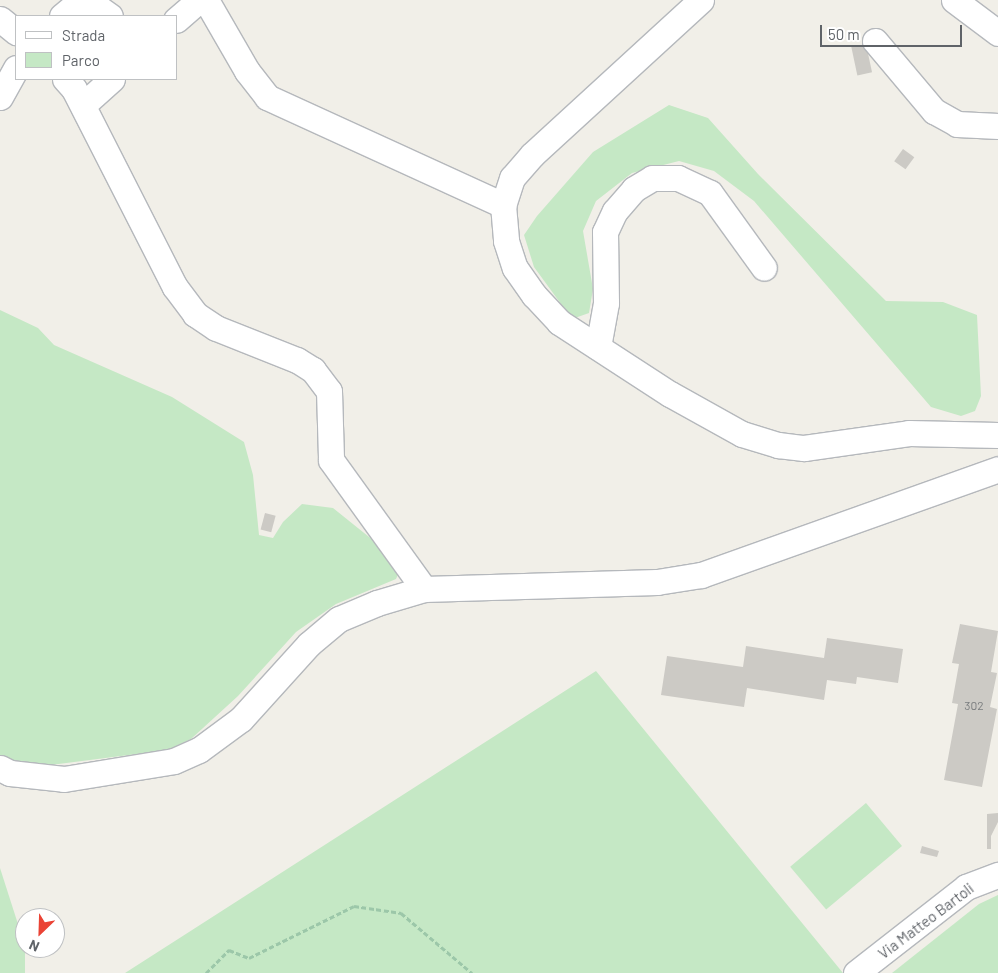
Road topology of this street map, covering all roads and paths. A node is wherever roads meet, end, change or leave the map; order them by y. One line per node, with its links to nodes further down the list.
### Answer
1 (199, 0): 7 (street)
2 (206, 0): 18 (street)
3 (701, 0): 18 (street)
4 (954, 0): 10 (street)
5 (63, 15): 6 (street)
6 (109, 15)
7 (178, 18)
8 (0, 19): 9 (street)
9 (15, 31)
10 (998, 33)
11 (875, 41): 17 (street)
12 (15, 70): 15 (street)
13 (66, 80): 16 (street)
14 (111, 80): 16 (street)
15 (0, 96)
16 (83, 105): 23 (street)
17 (998, 126)
18 (503, 205): 20 (street)
19 (764, 268): 20 (street)
20 (598, 347): 21 (street)
21 (998, 435)
22 (998, 469): 23 (street)
23 (424, 589): 24 (street)
24 (0, 768)
25 (998, 875): 28 (street, Via Matteo Bartoli)
26 (206, 973): 27 (path)
27 (472, 973)
28 (856, 973)

